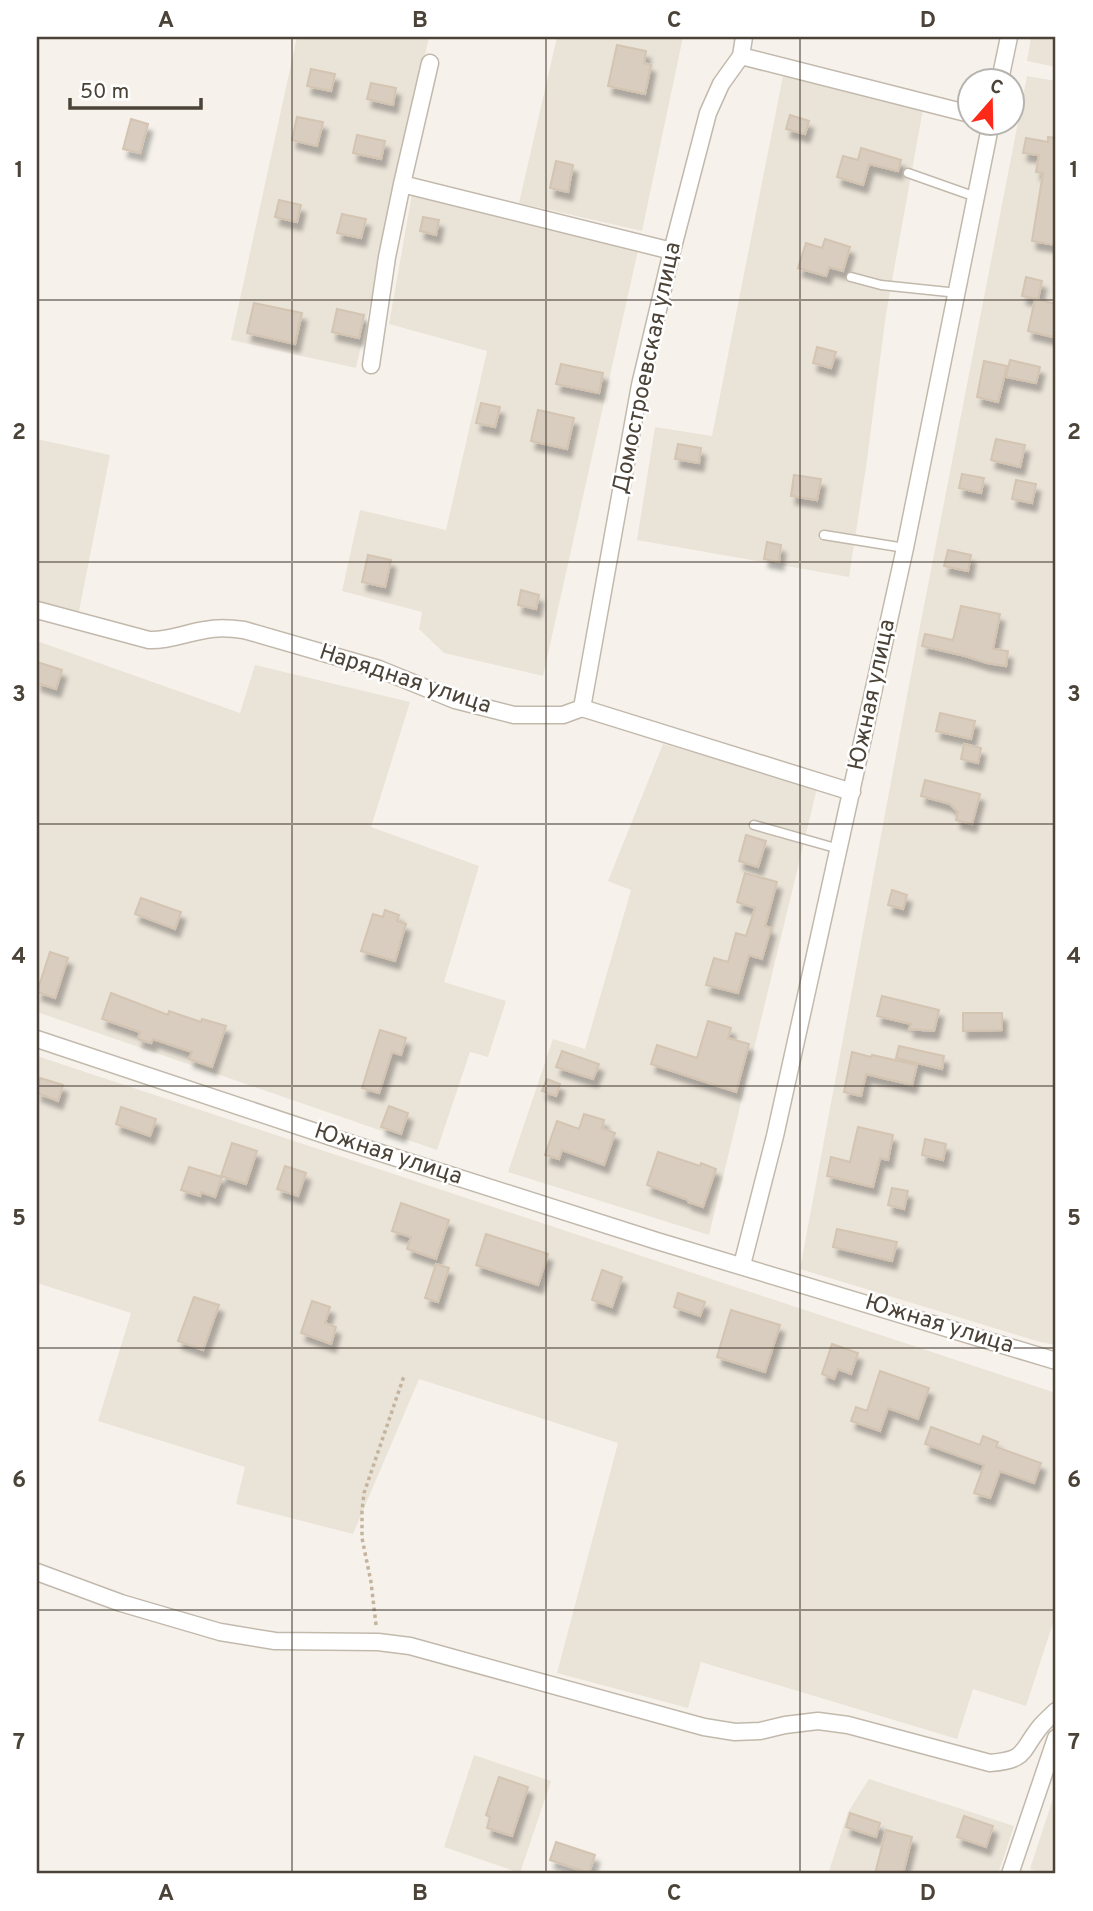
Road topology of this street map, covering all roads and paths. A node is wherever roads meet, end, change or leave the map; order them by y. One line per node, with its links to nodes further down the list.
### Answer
1 (744, 37): 3 (street, Домостроевская улица)
2 (1009, 37): 5 (street)
3 (741, 56): 6 (street); 11 (street, Домостроевская улица)
4 (430, 63): 9 (street)
5 (1003, 66)
6 (956, 110)
7 (988, 136): 10 (street, Южная улица)
8 (908, 173): 10 (lane)
9 (402, 184): 11 (street); 14 (street)
10 (976, 197): 13 (street, Южная улица)
11 (671, 251): 18 (street, Домостроевская улица)
12 (851, 277): 13 (lane)
13 (958, 293): 16 (street, Южная улица)
14 (371, 365)
15 (824, 535): 16 (lane)
16 (905, 548): 19 (street, Южная улица)
17 (37, 610): 18 (street, Нарядная улица)
18 (582, 708): 19 (street, Нарядная улица)
19 (852, 792): 21 (street, Южная улица)
20 (754, 825): 21 (lane)
21 (839, 849): 23 (street, Южная улица)
22 (37, 1039): 23 (street, Южная улица)
23 (742, 1265): 24 (street, Южная улица)
24 (1056, 1360)
25 (404, 1376): 27 (path)
26 (38, 1578): 27 (street)
27 (378, 1642): 28 (street)
28 (1056, 1711)
29 (1056, 1738): 30 (street)
30 (1010, 1874)

